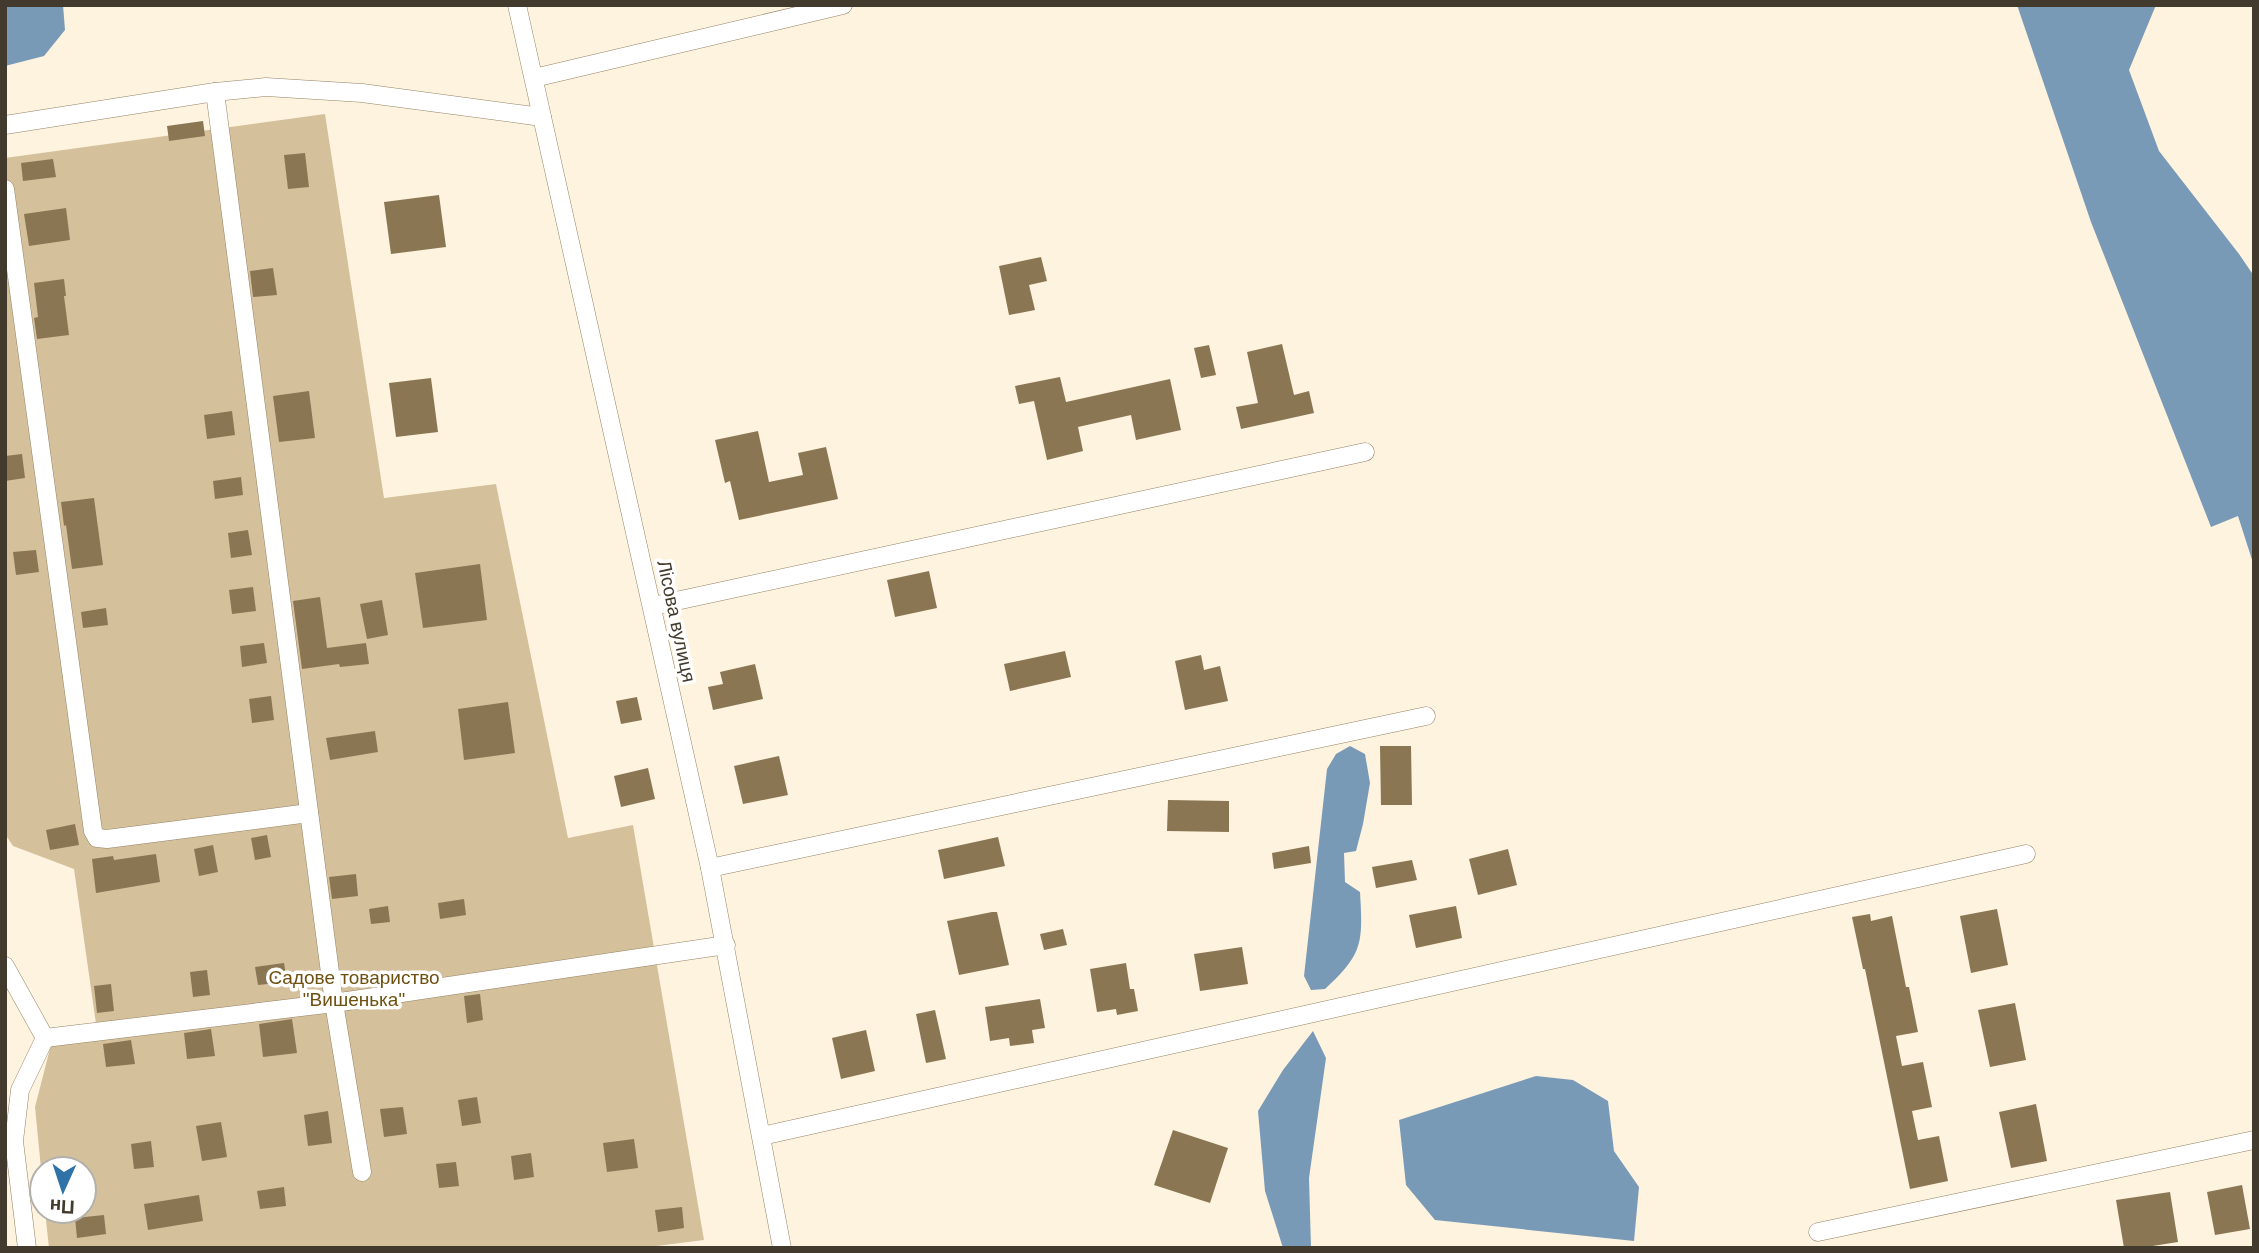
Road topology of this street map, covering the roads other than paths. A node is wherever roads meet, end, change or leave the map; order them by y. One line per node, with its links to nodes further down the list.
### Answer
1 (517, 5): 3 (street, Лісова вулиця)
2 (843, 5): 3 (street)
3 (534, 78): 5 (street, Лісова вулиця)
4 (215, 92): 5 (street); 6 (street); 11 (street)
5 (542, 117): 9 (street, Лісова вулиця)
6 (5, 125)
7 (5, 190): 11 (street)
8 (1365, 452): 9 (street)
9 (653, 606): 13 (street, Лісова вулиця)
10 (1426, 716): 13 (street)
11 (309, 813): 16 (street)
12 (2026, 854): 18 (street)
13 (710, 868): 14 (street, Лісова вулиця)
14 (726, 944): 16 (street); 18 (street, Лісова вулиця)
15 (5, 966): 17 (street)
16 (334, 1003): 17 (street); 20 (street)
17 (45, 1038): 22 (street)
18 (762, 1136): 23 (street, Лісова вулиця)
19 (2254, 1140): 21 (street)
20 (362, 1172)
21 (1818, 1232)
22 (27, 1248)
23 (782, 1248)

